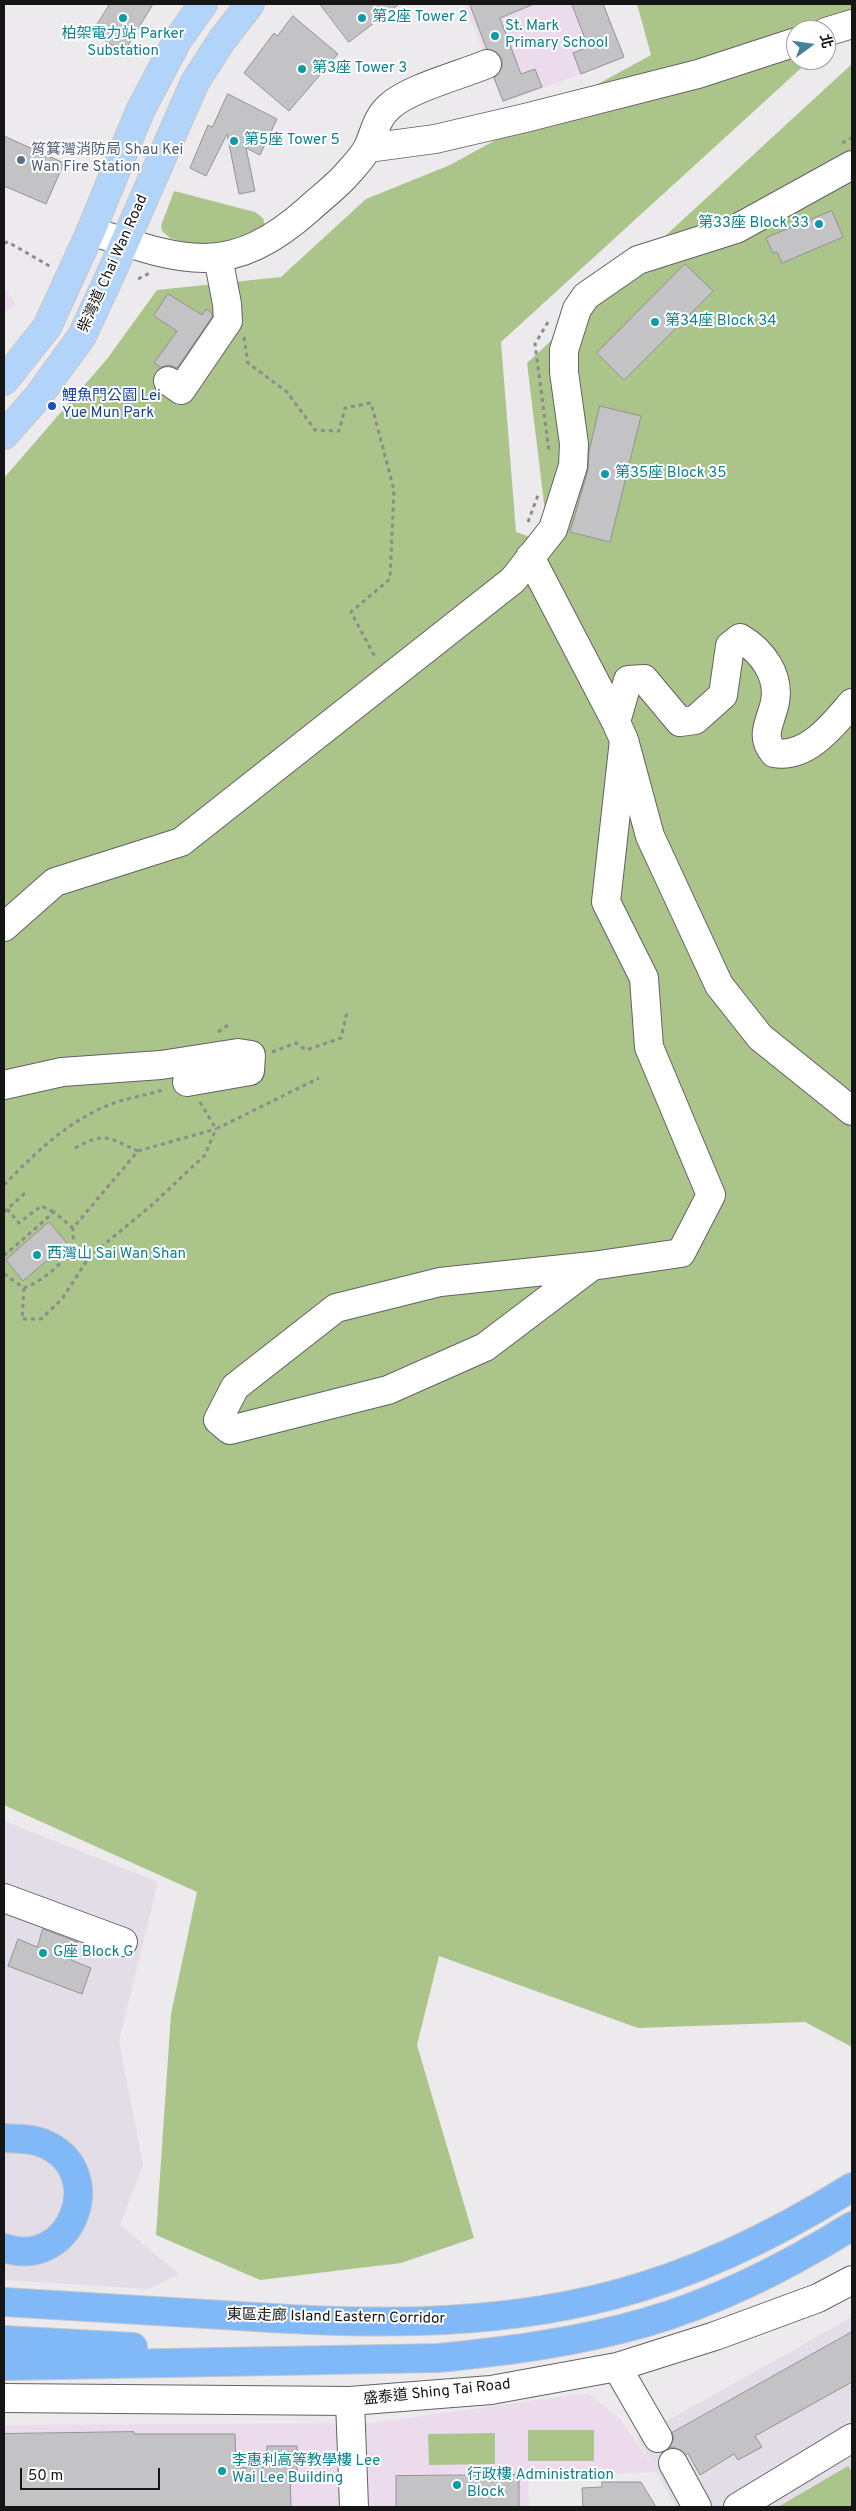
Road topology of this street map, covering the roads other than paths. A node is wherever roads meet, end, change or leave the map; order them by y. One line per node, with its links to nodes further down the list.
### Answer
1 (203, 4): 9 (main road)
2 (250, 4): 10 (main road, 柴灣道 Chai Wan Road)
3 (852, 24): 4 (street)
4 (836, 29)
5 (786, 45): 7 (street)
6 (488, 64): 7 (street)
7 (368, 148): 11 (street)
8 (844, 156): 15 (street)
9 (91, 231): 10 (street); 12 (main road)
10 (125, 242): 11 (street); 14 (main road, 柴灣道 Chai Wan Road)
11 (218, 258): 13 (street)
12 (4, 381)
13 (168, 381)
14 (4, 435)
15 (530, 557): 17 (street); 18 (street)
16 (852, 703): 17 (street)
17 (620, 731): 21 (street); 22 (street)
18 (4, 927)
19 (187, 1082): 20 (street)
20 (4, 1085)
21 (852, 1111)
22 (592, 1266): 22 (street)
23 (4, 1898): 24 (street)
24 (123, 1942)
25 (4, 2138): 28 (highway)
26 (852, 2187): 30 (highway, 東區走廊 Island Eastern Corridor)
27 (852, 2226): 32 (highway)
28 (4, 2248)
29 (852, 2280): 34 (street, 盛泰道 Shing Tai Road)
30 (4, 2302)
31 (4, 2340): 32 (highway)
32 (299, 2360): 33 (highway)
33 (4, 2366)
34 (617, 2367): 36 (street, 盛泰道 Shing Tai Road); 37 (street)
35 (4, 2398): 36 (street, 盛泰道 Shing Tai Road)
36 (350, 2401): 40 (street)
37 (658, 2438)
38 (852, 2438): 42 (street)
39 (673, 2464): 41 (street)
40 (354, 2507)
41 (697, 2507)
42 (738, 2507)

